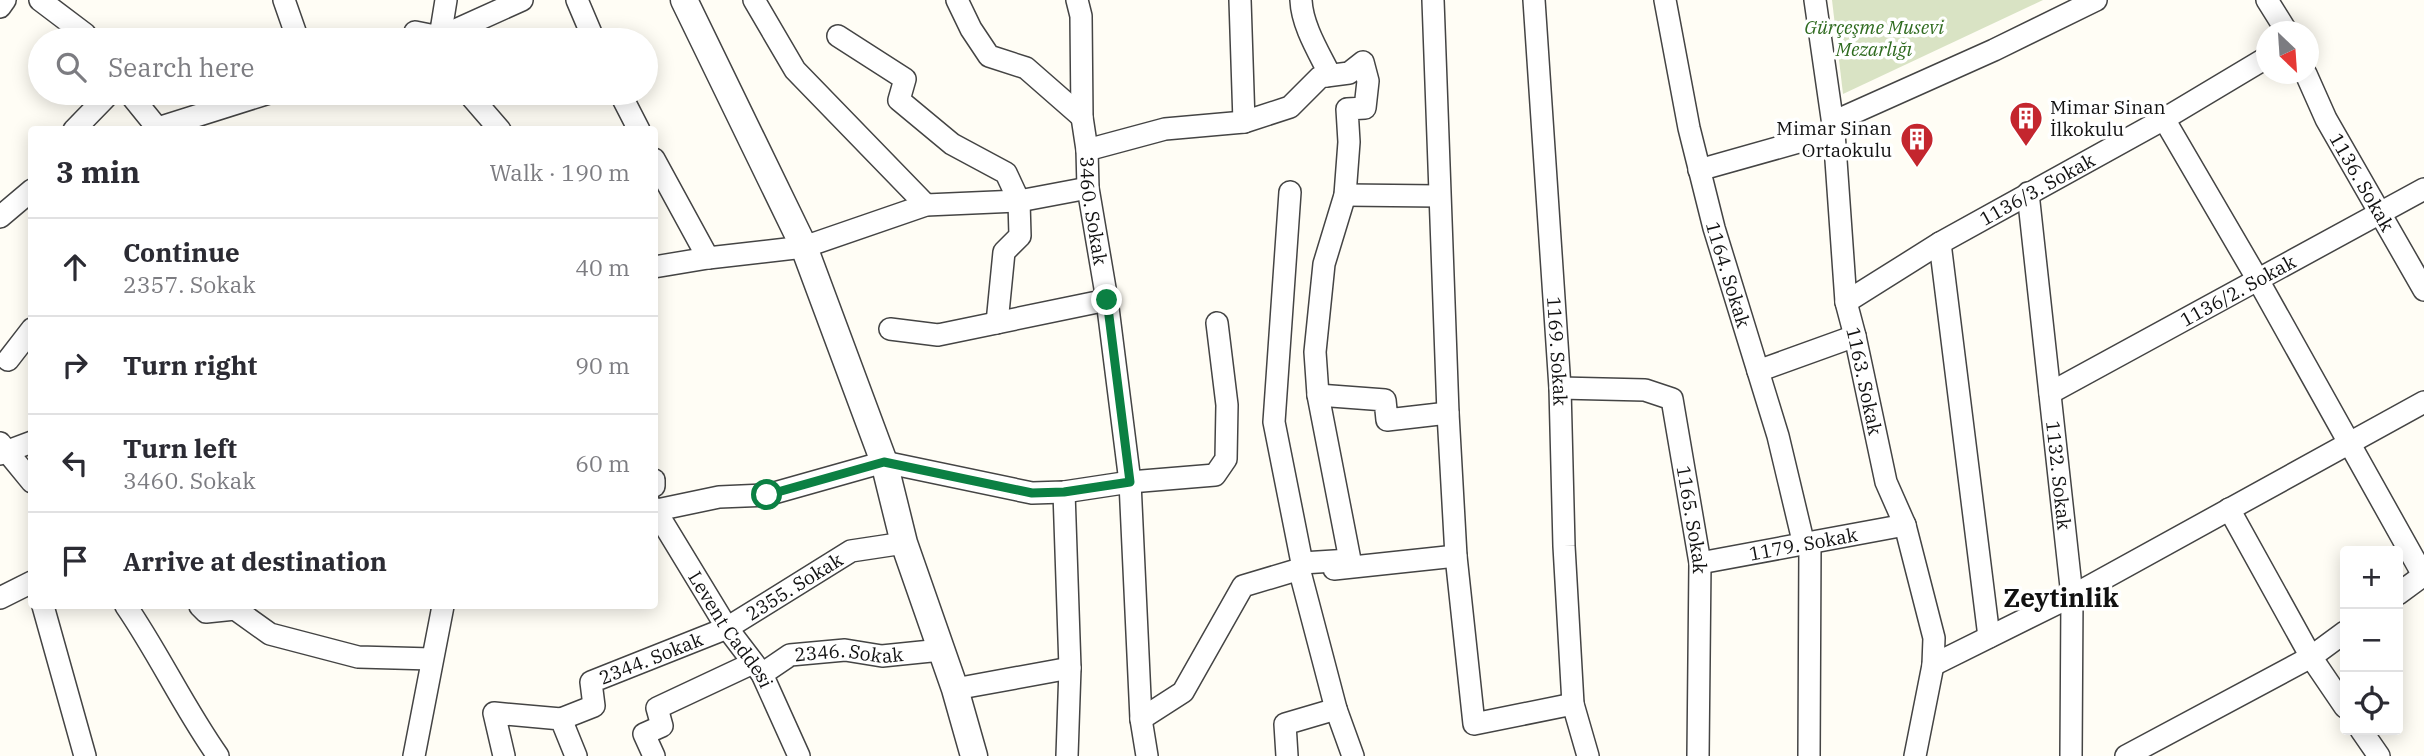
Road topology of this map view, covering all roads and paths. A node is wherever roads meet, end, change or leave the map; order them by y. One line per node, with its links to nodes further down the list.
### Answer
1 (5, 0): 19 (street)
2 (40, 0): 21 (street)
3 (284, 0): 22 (street)
4 (446, 0): 23 (street)
5 (523, 0): 24 (street)
6 (577, 0): 25 (street)
7 (684, 0): 59 (street)
8 (754, 0): 55 (street)
9 (957, 0): 35 (street)
10 (1077, 0): 35 (street, 3460. Sokak)
11 (1240, 0): 37 (street)
12 (1301, 0): 28 (street)
13 (1433, 0): 53 (street)
14 (1534, 0): 74 (street, 1169. Sokak)
15 (1665, 0): 46 (street, 1164. Sokak)
16 (1815, 0): 43 (street, 1163. Sokak)
17 (2096, 0): 43 (street)
18 (2267, 0): 20 (street)
19 (0, 7)
20 (2280, 21)
21 (77, 28)
22 (294, 28)
23 (426, 28)
24 (446, 28)
25 (589, 28)
26 (838, 36): 54 (street)
27 (2256, 64): 36 (street, 1136/3. Sokak)
28 (1326, 76): 37 (street); 52 (street)
29 (2310, 84): 56 (street, 1136. Sokak)
30 (98, 105): 38 (street)
31 (139, 105): 39 (street)
32 (232, 105): 40 (street)
33 (478, 105): 41 (street)
34 (626, 105): 42 (street)
35 (1082, 117): 44 (street, 3460. Sokak)
36 (2164, 119): 51 (street, 1136/3. Sokak); 62 (street)
37 (1244, 122): 44 (street)
38 (78, 126)
39 (156, 126)
40 (168, 126)
41 (497, 126)
42 (637, 126)
43 (1833, 127): 46 (street); 65 (street, 1163. Sokak)
44 (1087, 150): 47 (street, 3460. Sokak)
45 (658, 166): 60 (street)
46 (1699, 170): 73 (street, 1164. Sokak)
47 (1088, 188): 54 (street); 64 (street, 3460. Sokak)
48 (2424, 189): 56 (street, 1136/2. Sokak)
49 (1290, 192): 94 (street)
50 (28, 193): 57 (street)
51 (2028, 193): 58 (street, 1136/3. Sokak); 75 (street, 1132. Sokak)
52 (1345, 195): 53 (street); 76 (street)
53 (1439, 196): 78 (street)
54 (1019, 201): 55 (street); 66 (street)
55 (926, 205): 59 (street)
56 (2380, 214): 62 (street, 1136/2. Sokak); 63 (street, 1136. Sokak)
57 (0, 217)
58 (1940, 243): 65 (street, 1136/3. Sokak); 108 (street)
59 (804, 247): 60 (street); 82 (street)
60 (708, 258): 61 (street)
61 (658, 266)
62 (2258, 280): 75 (street, 1136/2. Sokak); 80 (street)
63 (2424, 290)
64 (1107, 300): 66 (street); 84 (street, 3460. Sokak)
65 (1846, 302): 70 (street, 1163. Sokak)
66 (997, 323): 68 (street)
67 (1217, 323): 84 (street)
68 (890, 329)
69 (28, 333): 72 (street)
70 (1856, 336): 73 (street); 89 (street, 1163. Sokak)
71 (28, 359): 72 (street)
72 (4, 360)
73 (1758, 371): 91 (street, 1164. Sokak)
74 (1560, 388): 93 (street, 1165. Sokak); 117 (street, 1169. Sokak)
75 (2050, 393): 98 (street, 1132. Sokak)
76 (1318, 395): 78 (street); 94 (street)
77 (2424, 402): 80 (street)
78 (1448, 414): 92 (street)
79 (28, 443): 81 (street)
80 (2348, 444): 87 (street); 95 (street)
81 (2, 450): 83 (street)
82 (884, 462): 85 (street); 86 (street); 90 (street)
83 (28, 478)
84 (1130, 482): 85 (street); 120 (street, 3460. Sokak)
85 (1064, 492): 113 (street)
86 (658, 509)
87 (2229, 509): 98 (street); 110 (street)
88 (658, 512): 106 (street, Levent Caddesi)
89 (1905, 525): 91 (street, 1179. Sokak); 112 (street, 1163. Sokak)
90 (904, 543): 106 (street, 2355. Sokak); 109 (street)
91 (1807, 544): 93 (street, 1179. Sokak); 136 (street, 1164. Sokak)
92 (1456, 556): 94 (street); 117 (street)
93 (1700, 563): 135 (street, 1165. Sokak)
94 (1301, 568): 118 (street); 120 (street)
95 (2423, 575): 97 (street)
96 (28, 584): 99 (street)
97 (2403, 590)
98 (2072, 596): 108 (street); 138 (street, 1132. Sokak)
99 (0, 598)
100 (44, 609): 122 (street)
101 (128, 609): 123 (street)
102 (203, 609): 104 (street)
103 (235, 609): 111 (street)
104 (235, 609)
105 (442, 609): 111 (street)
106 (727, 628): 114 (street, Levent Caddesi); 119 (street, 2344. Sokak)
107 (2340, 636): 110 (street)
108 (1989, 637): 112 (street)
109 (940, 650): 114 (street, 2346. Sokak); 115 (street)
110 (2311, 657): 116 (street); 139 (street)
111 (432, 659): 124 (street)
112 (1933, 665): 137 (street, 1163. Sokak)
113 (1070, 668): 115 (street); 130 (street)
114 (757, 669): 127 (street, 2346. Sokak); 128 (street, Levent Caddesi)
115 (956, 689): 129 (street)
116 (2340, 700)
117 (1573, 704): 134 (street, 1169. Sokak)
118 (1336, 709): 132 (street); 133 (street)
119 (561, 719): 125 (street); 126 (street)
120 (1141, 719): 131 (street, 3460. Sokak)
121 (2364, 735): 140 (street)
122 (85, 756)
123 (218, 756)
124 (414, 756)
125 (504, 756)
126 (576, 756)
127 (654, 756)
128 (799, 756)
129 (974, 756)
130 (1067, 756)
131 (1147, 756)
132 (1287, 756)
133 (1353, 756)
134 (1588, 756)
135 (1698, 756)
136 (1809, 756)
137 (1915, 756)
138 (2071, 756)
139 (2126, 756)
140 (2379, 756)

